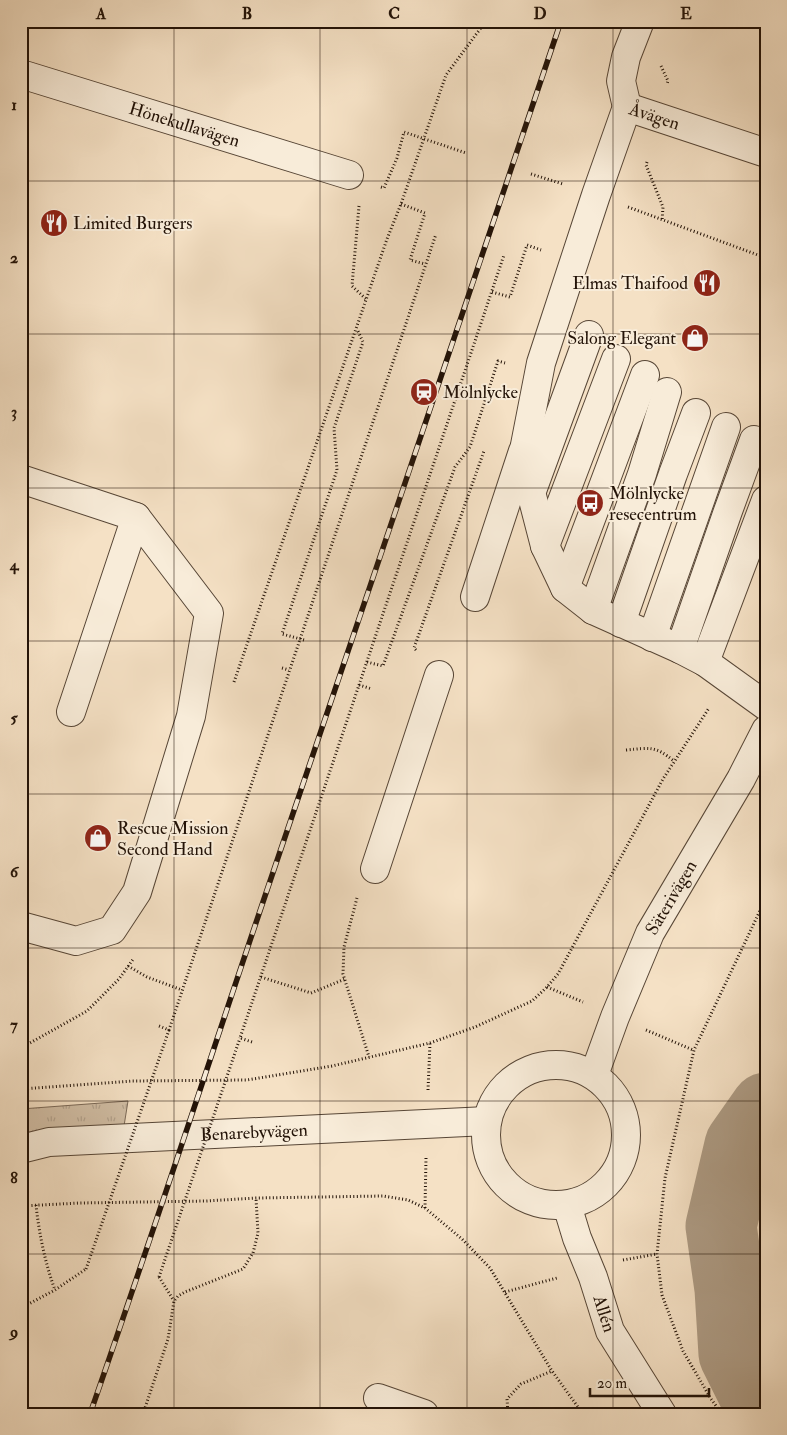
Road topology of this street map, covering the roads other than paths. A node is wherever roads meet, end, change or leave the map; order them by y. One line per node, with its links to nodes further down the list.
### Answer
1 (640, 21): 3 (street, Åvägen)
2 (21, 74): 5 (street, Hönekullavägen)
3 (627, 107): 4 (street, Åvägen); 13 (street)
4 (766, 153)
5 (349, 175)
6 (589, 335): 15 (street)
7 (616, 359): 18 (street)
8 (646, 375): 19 (street)
9 (667, 392): 21 (street)
10 (696, 413): 22 (street)
11 (726, 427): 23 (street)
12 (754, 440): 24 (street)
13 (525, 445): 15 (street); 20 (street)
14 (21, 479): 17 (street)
15 (531, 492): 18 (street)
16 (766, 500): 25 (street)
17 (136, 517): 28 (street); 31 (street)
18 (544, 546): 19 (street)
19 (566, 588): 21 (street)
20 (475, 597)
21 (593, 610): 22 (street)
22 (622, 623): 23 (street)
23 (652, 637): 24 (street)
24 (680, 649): 25 (street)
25 (705, 662): 27 (street)
26 (440, 675): 30 (street)
27 (766, 706)
28 (71, 712)
29 (766, 730): 32 (street, Säterivägen)
30 (375, 869)
31 (21, 926)
32 (594, 1075): 33 (street); 35 (street)
33 (487, 1121): 34 (street, Benarebyvägen); 35 (street)
34 (21, 1148)
35 (567, 1205): 38 (street, Allén)
36 (378, 1398): 37 (street)
37 (424, 1414)
38 (662, 1414)

